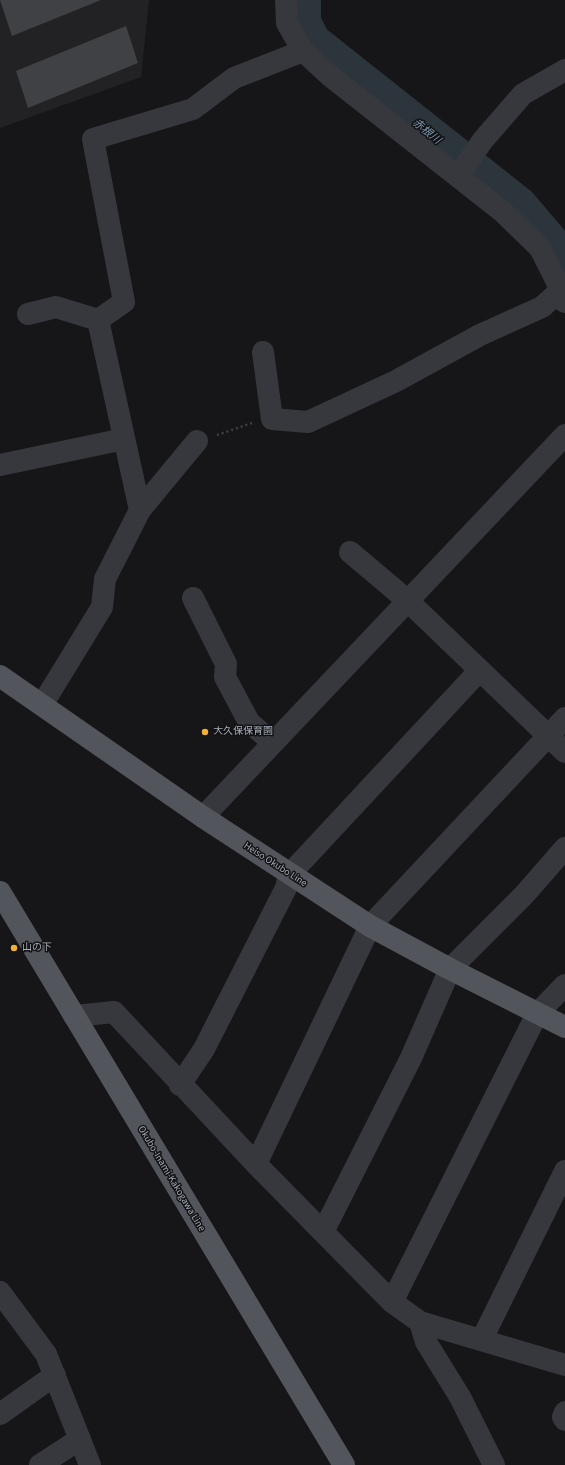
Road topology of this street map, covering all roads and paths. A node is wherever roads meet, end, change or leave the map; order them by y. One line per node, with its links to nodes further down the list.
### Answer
1 (286, 0): 2 (street)
2 (303, 51): 4 (street); 7 (street)
3 (565, 70): 4 (street)
4 (458, 176): 5 (street)
5 (563, 296): 9 (street)
6 (28, 314): 7 (street)
7 (98, 320): 11 (street)
8 (263, 352): 9 (street)
9 (272, 419): 12 (path)
10 (565, 435): 17 (street)
11 (124, 440): 13 (street); 14 (street)
12 (197, 441): 14 (street)
13 (0, 465)
14 (140, 510): 20 (street)
15 (350, 552): 17 (street)
16 (193, 598): 23 (street)
17 (408, 601): 18 (street); 23 (street)
18 (480, 670): 22 (street); 27 (street)
19 (0, 676): 20 (main road, Heiso Okubo Line)
20 (42, 705): 25 (main road, Heiso Okubo Line)
21 (565, 718): 22 (street)
22 (548, 735): 24 (street); 29 (street)
23 (273, 743): 25 (street)
24 (565, 752)
25 (203, 817): 27 (main road, Heiso Okubo Line)
26 (565, 848): 30 (street)
27 (289, 875): 29 (main road, Heiso Okubo Line); 35 (street)
28 (0, 892): 33 (main road, Okubo-Inami-Kakogawa Line)
29 (370, 926): 30 (main road, Heiso Okubo Line); 36 (street)
30 (450, 969): 32 (main road, Heiso Okubo Line); 38 (street)
31 (565, 985): 32 (street)
32 (537, 1014): 34 (main road, Heiso Okubo Line); 40 (street)
33 (74, 1016): 35 (street); 52 (main road, Okubo-Inami-Kakogawa Line)
34 (565, 1027)
35 (180, 1085): 36 (street)
36 (256, 1164): 38 (street)
37 (565, 1170): 43 (street)
38 (323, 1232): 40 (street)
39 (0, 1292): 41 (street)
40 (392, 1302): 42 (street)
41 (7, 1317): 45 (street)
42 (420, 1322): 43 (street); 53 (street)
43 (482, 1339): 44 (street)
44 (565, 1364)
45 (55, 1375): 47 (street); 49 (street)
46 (565, 1412): 48 (street)
47 (0, 1414)
48 (565, 1420)
49 (80, 1439): 50 (street); 51 (street)
50 (40, 1465)
51 (90, 1465)
52 (344, 1465)
53 (494, 1465)

